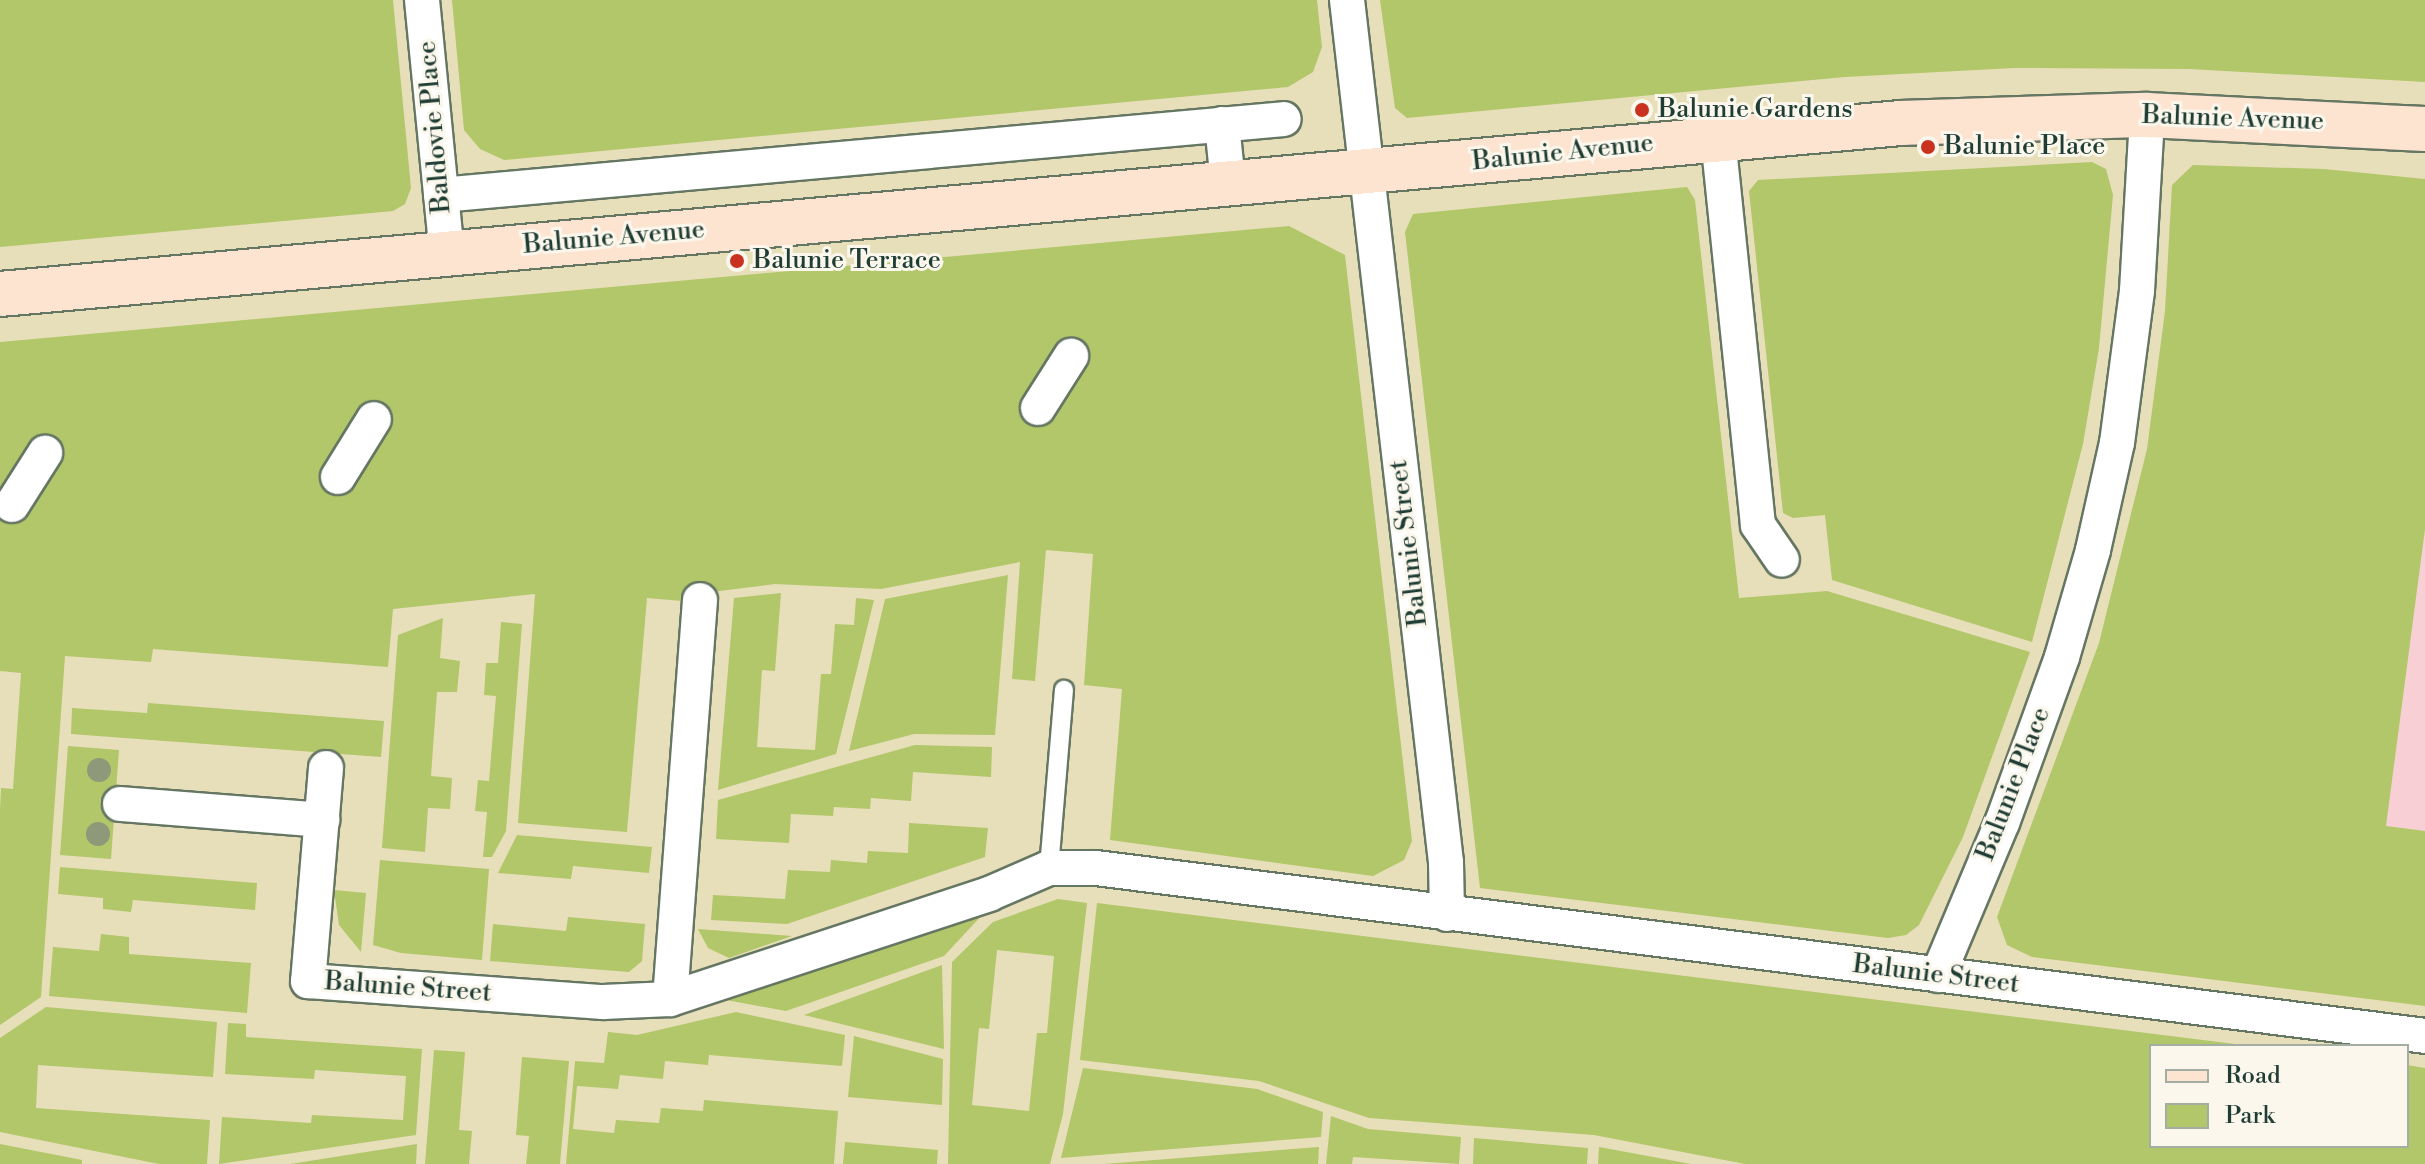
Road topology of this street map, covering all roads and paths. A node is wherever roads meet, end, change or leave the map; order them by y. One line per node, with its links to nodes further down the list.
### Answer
1 (422, 0): 10 (street, Baldovie Place)
2 (1347, 0): 8 (street, Balunie Street)
3 (2147, 115): 6 (street, Balunie Avenue); 7 (street, Balunie Avenue); 27 (street, Balunie Place)
4 (1284, 119): 5 (street)
5 (1222, 124): 9 (street); 10 (street)
6 (2425, 129)
7 (1718, 138): 8 (street, Balunie Avenue); 19 (street)
8 (1365, 172): 9 (street, Balunie Avenue); 26 (street, Balunie Street)
9 (1228, 183): 11 (street, Balunie Avenue)
10 (441, 195): 11 (street, Baldovie Place)
11 (447, 254): 12 (street, Balunie Avenue)
12 (0, 294)
13 (1071, 356): 14 (street)
14 (1038, 408)
15 (374, 419): 17 (street)
16 (45, 453): 18 (street)
17 (338, 477)
18 (12, 505)
19 (1782, 560)
20 (700, 600): 28 (street)
21 (1064, 690): 25 (lane)
22 (326, 768): 24 (street, Balunie Street)
23 (120, 804): 24 (street)
24 (322, 820): 28 (street, Balunie Street)
25 (1049, 868): 26 (street, Balunie Street); 28 (street, Balunie Street)
26 (1447, 914): 27 (street, Balunie Street)
27 (1938, 975): 29 (street, Balunie Street)
28 (670, 999)
29 (2425, 1036)

